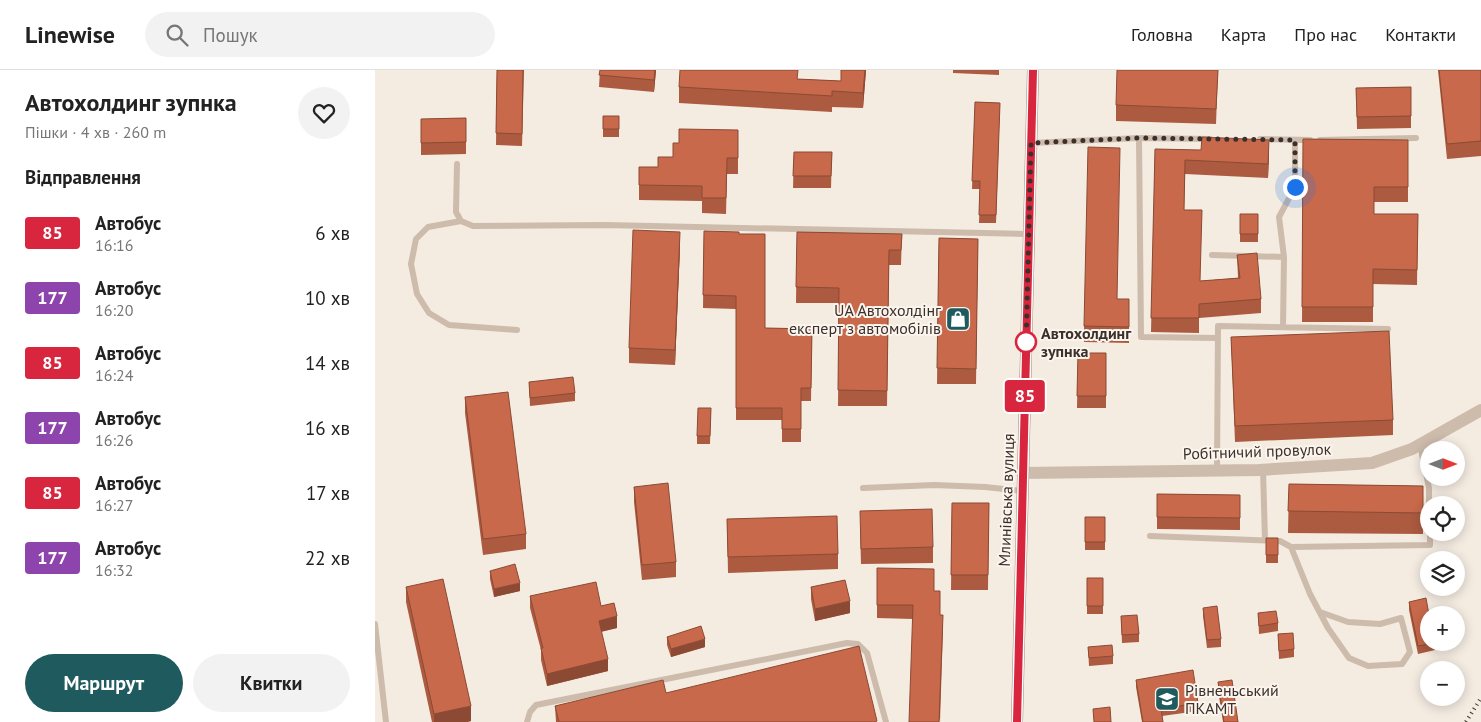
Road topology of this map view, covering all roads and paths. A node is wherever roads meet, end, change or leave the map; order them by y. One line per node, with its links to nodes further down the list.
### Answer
1 (1033, 70): 7 (main road, Млинівська вулиця)
2 (1139, 138): 4 (lane); 7 (lane); 16 (lane)
3 (1416, 138): 6 (lane)
4 (1217, 139)
5 (1256, 139): 6 (lane)
6 (1295, 140): 12 (lane)
7 (1031, 143): 10 (main road, Млинівська вулиця)
8 (457, 164): 9 (lane)
9 (461, 221): 10 (lane); 15 (lane)
10 (1028, 234): 22 (main road, Млинівська вулиця)
11 (1212, 255): 12 (lane)
12 (1284, 258): 13 (lane)
13 (1283, 327): 14 (lane); 16 (lane)
14 (1388, 329)
15 (517, 330)
16 (1218, 338): 21 (lane)
17 (1481, 410): 18 (street, Робітничий провулок)
18 (1427, 441)
19 (1420, 445): 20 (street, Робітничий провулок)
20 (1263, 469): 21 (street, Робітничий провулок); 26 (lane)
21 (1217, 470): 22 (street, Робітничий провулок)
22 (1022, 473): 24 (main road, Млинівська вулиця)
23 (863, 488): 24 (lane)
24 (1022, 491): 34 (main road, Млинівська вулиця)
25 (1150, 536): 26 (lane)
26 (1265, 540): 28 (lane)
27 (1430, 541): 28 (lane)
28 (1291, 546): 29 (lane)
29 (1319, 612): 29 (lane)
30 (375, 624): 31 (lane)
31 (386, 722)
32 (527, 722): 33 (lane)
33 (885, 722)
34 (1017, 722)

